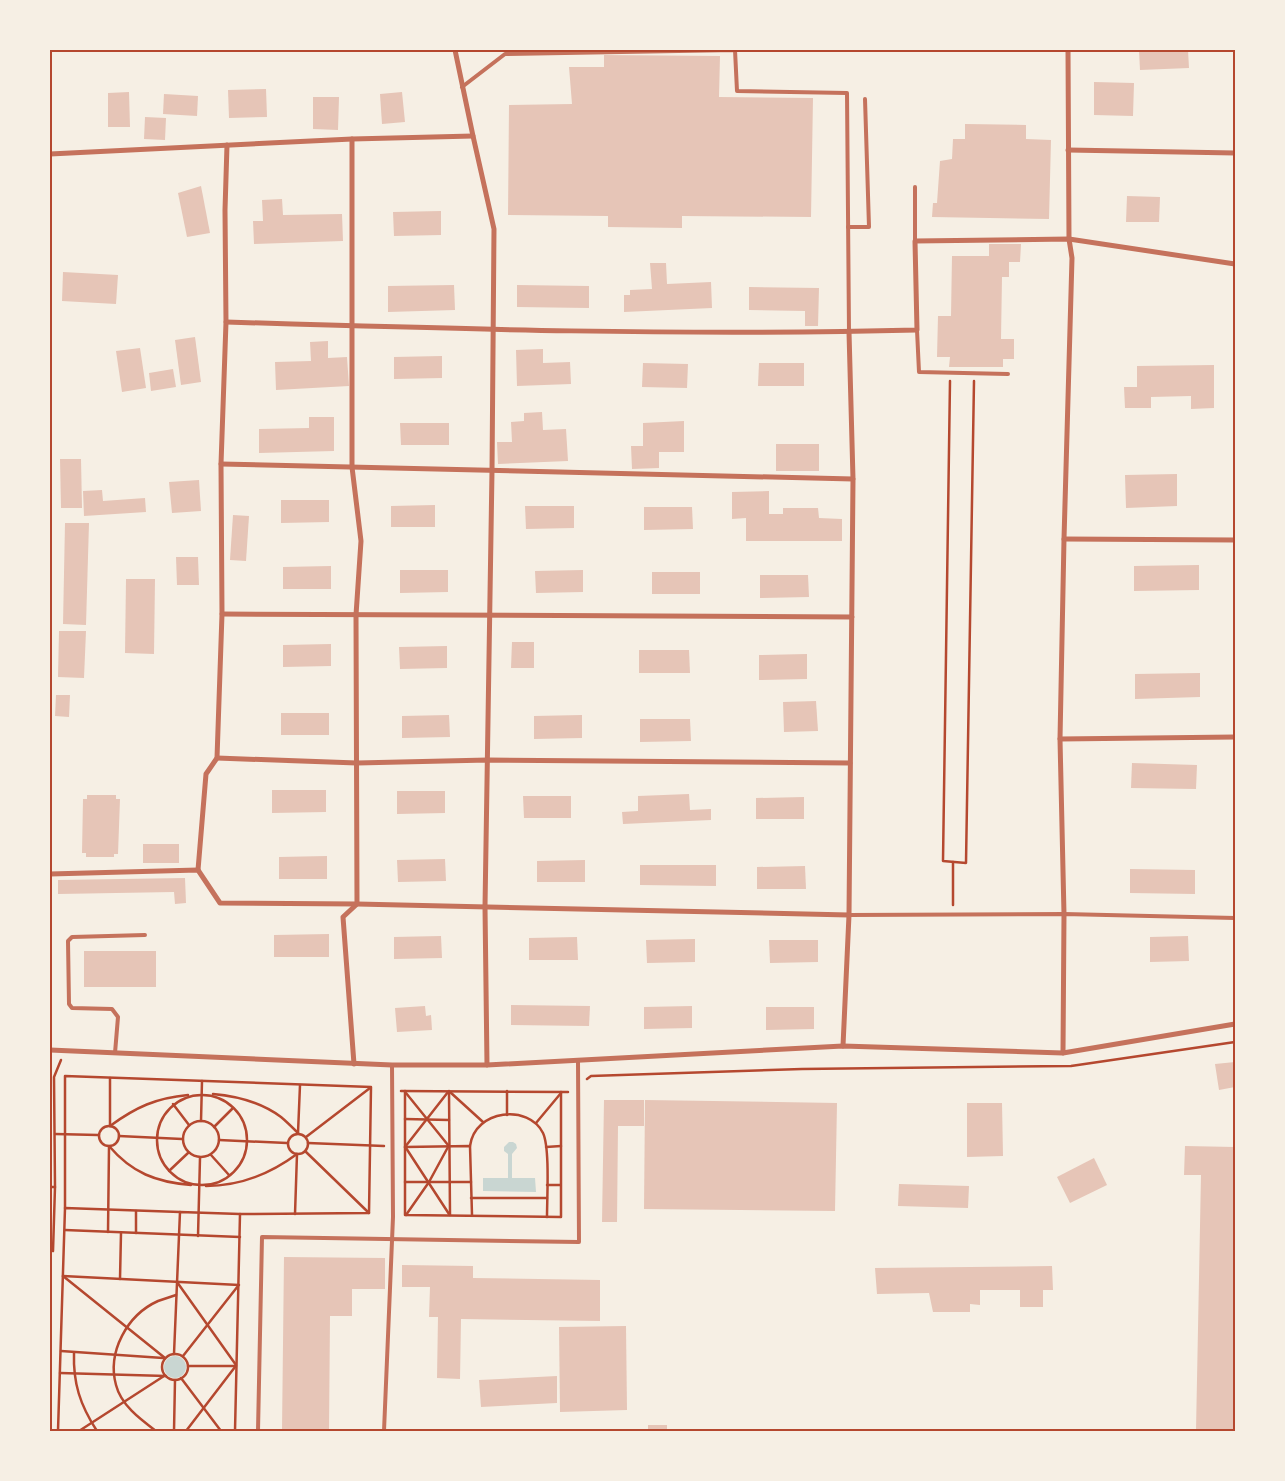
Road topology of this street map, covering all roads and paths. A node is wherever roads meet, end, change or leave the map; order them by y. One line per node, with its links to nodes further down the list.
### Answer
1 (455, 50): 3 (street)
2 (1068, 50): 8 (street)
3 (462, 87): 5 (street); 12 (lane)
4 (865, 100): 12 (lane)
5 (472, 136): 6 (street); 18 (street)
6 (352, 139): 7 (street); 17 (street)
7 (227, 145): 10 (street); 16 (street)
8 (1068, 150): 9 (street); 13 (street)
9 (1235, 153)
10 (50, 154)
11 (915, 187): 14 (lane)
12 (848, 227): 20 (lane)
13 (1069, 239): 14 (street); 15 (street); 28 (street)
14 (915, 241): 19 (street)
15 (1235, 264)
16 (226, 322): 17 (street); 24 (street)
17 (352, 326): 18 (street); 25 (street)
18 (493, 330): 20 (street); 26 (street)
19 (917, 330): 20 (street); 21 (lane)
20 (849, 332): 27 (street)
21 (950, 372): 22 (lane); 40 (path)
22 (974, 373): 23 (lane); 40 (path)
23 (1008, 374)
24 (221, 464): 25 (street); 30 (street)
25 (352, 467): 26 (street); 31 (street)
26 (492, 471): 27 (street); 32 (street)
27 (853, 479): 33 (street)
28 (1064, 539): 29 (street); 35 (street)
29 (1235, 540)
30 (222, 614): 31 (street); 36 (street)
31 (356, 615): 32 (street); 38 (street)
32 (490, 615): 33 (street); 37 (street)
33 (852, 617): 39 (street)
34 (1235, 737): 35 (street)
35 (1060, 739): 46 (street)
36 (217, 758): 38 (street); 41 (street)
37 (488, 760): 38 (street); 39 (street); 44 (street)
38 (357, 763): 43 (street)
39 (850, 763): 47 (street)
40 (953, 862): 45 (path)
41 (198, 870): 42 (street); 43 (street)
42 (50, 874)
43 (357, 904): 44 (street); 58 (street)
44 (485, 907): 47 (street); 60 (street)
45 (953, 914): 46 (lane); 47 (lane)
46 (1064, 914): 48 (lane); 56 (street)
47 (849, 915): 52 (street)
48 (1235, 918)
49 (145, 936): 55 (lane)
50 (1235, 1024): 56 (street)
51 (1235, 1042): 64 (path)
52 (843, 1046): 56 (street); 57 (street)
53 (50, 1050): 54 (street)
54 (65, 1051): 55 (street); 85 (path)
55 (115, 1053): 58 (street)
56 (1063, 1054)
57 (578, 1061): 60 (street); 64 (lane)
58 (354, 1064): 59 (street)
59 (392, 1065): 60 (street); 66 (lane)
60 (487, 1065)
61 (110, 1078): 62 (path); 82 (path); 86 (path)
62 (202, 1081): 63 (path); 71 (path)
63 (300, 1084): 65 (path); 84 (path)
64 (578, 1086): 70 (path); 140 (lane)
65 (370, 1087): 89 (path); 97 (path)
66 (392, 1091): 67 (path); 140 (lane)
67 (405, 1091): 68 (path); 75 (path); 76 (path)
68 (449, 1091): 69 (path); 76 (path); 77 (path); 79 (path)
69 (507, 1091): 70 (path); 74 (path)
70 (562, 1092): 80 (path); 100 (path)
71 (202, 1093): 72 (path); 73 (path); 78 (path); 82 (path); 84 (path)
72 (173, 1104): 81 (path); 90 (path)
73 (233, 1108): 83 (path); 93 (path)
74 (507, 1114): 79 (path); 80 (path)
75 (405, 1119): 76 (path); 101 (path)
76 (426, 1119): 77 (path); 98 (path); 101 (path)
77 (449, 1120): 98 (path)
78 (201, 1121): 81 (path); 83 (path)
79 (482, 1122): 99 (path)
80 (536, 1123): 102 (path)
81 (189, 1125): 91 (path)
82 (110, 1126): 87 (path); 88 (path)
83 (214, 1127): 92 (path)
84 (298, 1133): 89 (path); 94 (path)
85 (55, 1134): 86 (path); 118 (path)
86 (66, 1134): 87 (path); 121 (path)
87 (99, 1135): 96 (path)
88 (119, 1136): 90 (path); 96 (path)
89 (306, 1137): 95 (path)
90 (157, 1138): 91 (path); 108 (path)
91 (182, 1139): 104 (path)
92 (219, 1140): 93 (path); 106 (path)
93 (247, 1141): 94 (path); 109 (path)
94 (288, 1143): 105 (path)
95 (308, 1144): 97 (path); 103 (path)
96 (109, 1146): 116 (path); 122 (path)
97 (370, 1146): 126 (path)
98 (449, 1146): 99 (path); 101 (path); 111 (path); 112 (path)
99 (470, 1146): 113 (path)
100 (561, 1146): 102 (path); 115 (path)
101 (405, 1147): 110 (path); 111 (path)
102 (546, 1147): 114 (path)
103 (305, 1152): 105 (path); 126 (path)
104 (188, 1153): 107 (path); 108 (path)
105 (297, 1154): 116 (path); 128 (path)
106 (211, 1155): 107 (path); 109 (path)
107 (200, 1158): 116 (path)
108 (169, 1171): 116 (path)
109 (229, 1175): 116 (path)
110 (405, 1182): 111 (path); 129 (path)
111 (429, 1182): 112 (path); 129 (path); 130 (path)
112 (450, 1182): 113 (path); 130 (path)
113 (471, 1182): 119 (path)
114 (547, 1185): 115 (path); 120 (path)
115 (561, 1185): 132 (path)
116 (199, 1186): 125 (path)
117 (50, 1187): 118 (path)
118 (56, 1187): 141 (path)
119 (471, 1198): 120 (path); 131 (path)
120 (547, 1198): 132 (path)
121 (66, 1208): 122 (path); 133 (path)
122 (109, 1210): 123 (path); 134 (path)
123 (136, 1211): 124 (path); 136 (path)
124 (180, 1212): 125 (path); 137 (path)
125 (198, 1213): 127 (path); 138 (path)
126 (369, 1213): 128 (path)
127 (240, 1214): 128 (path); 139 (path)
128 (295, 1214)
129 (405, 1215): 130 (path)
130 (450, 1215): 131 (path)
131 (472, 1216): 132 (path)
132 (548, 1217)
133 (65, 1230): 134 (path); 142 (path)
134 (108, 1232): 135 (path)
135 (121, 1232): 136 (path); 143 (path)
136 (136, 1233): 137 (path)
137 (179, 1235): 138 (path); 144 (path)
138 (198, 1236): 139 (path)
139 (240, 1237): 145 (path)
140 (392, 1238): 174 (lane); 175 (lane)
141 (50, 1250)
142 (63, 1276): 143 (path); 148 (path); 149 (path)
143 (120, 1279): 144 (path)
144 (177, 1282): 145 (path); 146 (path); 147 (path)
145 (239, 1285): 147 (path); 156 (path)
146 (176, 1296): 148 (path); 151 (path)
147 (207, 1325): 153 (path); 156 (path)
148 (126, 1328): 152 (path); 154 (path)
149 (60, 1351): 150 (path); 157 (path)
150 (74, 1352): 152 (path); 158 (path)
151 (174, 1354): 153 (path); 154 (path)
152 (116, 1355): 154 (path); 159 (path)
153 (183, 1356): 155 (path)
154 (165, 1358): 160 (path)
155 (188, 1366): 156 (path); 161 (path)
156 (236, 1366): 164 (path); 173 (path)
157 (60, 1372): 158 (path); 166 (path)
158 (74, 1373): 159 (path); 165 (path)
159 (115, 1374): 160 (path); 163 (path)
160 (166, 1376): 162 (path); 163 (path)
161 (181, 1378): 162 (path); 164 (path)
162 (176, 1380): 170 (path)
163 (125, 1403): 165 (path); 169 (path)
164 (204, 1408): 171 (path); 172 (path)
165 (92, 1423): 167 (path); 168 (path)
166 (58, 1431)
167 (79, 1431)
168 (97, 1431)
169 (156, 1431)
170 (174, 1431)
171 (186, 1431)
172 (221, 1431)
173 (235, 1431)
174 (258, 1431)
175 (384, 1431)

